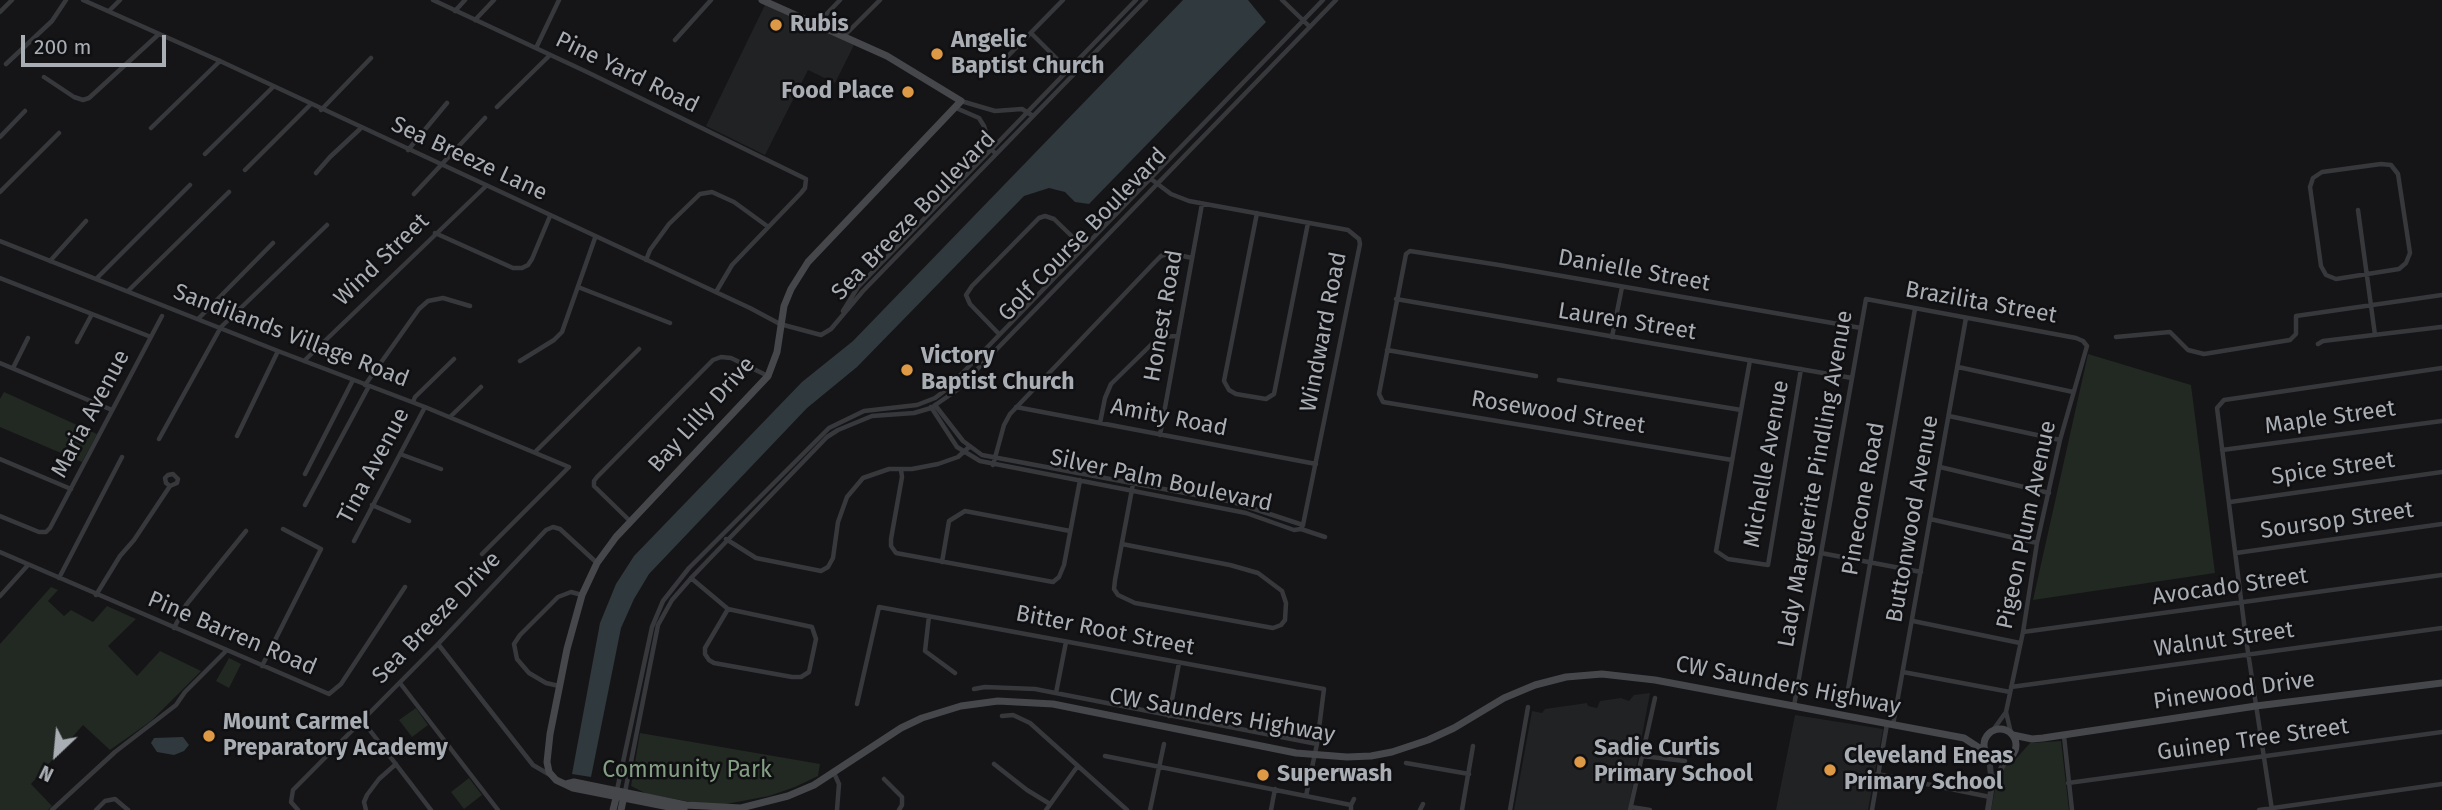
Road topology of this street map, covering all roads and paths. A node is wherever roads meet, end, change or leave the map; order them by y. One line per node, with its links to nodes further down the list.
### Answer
1 (12, 0): 21 (street)
2 (66, 0): 35 (street)
3 (83, 0): 19 (street, Sea Breeze Lane)
4 (120, 0): 19 (street)
5 (433, 0): 20 (street, Pine Yard Road)
6 (465, 0): 20 (street)
7 (495, 0): 22 (street)
8 (559, 0): 30 (street)
9 (711, 0): 29 (street)
10 (762, 0): 24 (main road)
11 (840, 0): 24 (street)
12 (880, 0): 28 (street)
13 (1063, 0): 26 (street)
14 (1136, 0): 36 (street, Sea Breeze Boulevard)
15 (1146, 0): 37 (street, Sea Breeze Boulevard)
16 (1282, 0): 23 (street)
17 (1323, 0): 23 (street, Golf Course Boulevard)
18 (1336, 0): 25 (street, Golf Course Boulevard)
19 (109, 11): 27 (street, Sea Breeze Lane)
20 (455, 11): 22 (street, Pine Yard Road)
21 (0, 12)
22 (475, 20): 30 (street, Pine Yard Road)
23 (1303, 20): 25 (street); 62 (street, Golf Course Boulevard)
24 (816, 24): 28 (main road)
25 (1310, 27): 63 (street, Golf Course Boulevard)
26 (1031, 33): 33 (street); 36 (street)
27 (159, 34): 34 (street, Sea Breeze Lane); 38 (street)
28 (844, 37): 42 (main road)
29 (676, 40)
30 (536, 48): 31 (street, Pine Yard Road)
31 (550, 55): 43 (street); 76 (street, Pine Yard Road)
32 (371, 58): 45 (street)
33 (999, 59)
34 (220, 61): 39 (street, Sea Breeze Lane); 51 (street)
35 (6, 64)
36 (1068, 70): 37 (street); 47 (street, Sea Breeze Boulevard)
37 (1073, 75): 49 (street, Sea Breeze Boulevard)
38 (44, 77)
39 (273, 86): 41 (street, Sea Breeze Lane); 57 (street)
40 (447, 103): 56 (street)
41 (310, 105): 45 (street, Sea Breeze Lane); 60 (street)
42 (959, 105): 44 (street, Sea Breeze Boulevard); 48 (street, Sea Breeze Boulevard); 104 (main road, Bay Lilly Drive)
43 (497, 107)
44 (980, 108): 47 (street, Sea Breeze Boulevard); 48 (street)
45 (321, 110): 52 (street, Sea Breeze Lane)
46 (25, 111): 54 (street)
47 (1028, 111): 49 (street); 55 (street, Sea Breeze Boulevard)
48 (976, 115): 55 (street, Sea Breeze Boulevard)
49 (1033, 116): 58 (street, Sea Breeze Boulevard)
50 (485, 118): 59 (street)
51 (151, 128)
52 (360, 129): 56 (street, Sea Breeze Lane); 61 (street)
53 (59, 133): 66 (street)
54 (0, 137)
55 (991, 149): 58 (street); 102 (street, Sea Breeze Boulevard)
56 (408, 150): 59 (street, Sea Breeze Lane)
57 (205, 153)
58 (996, 154): 102 (street, Sea Breeze Boulevard)
59 (442, 166): 65 (street, Sea Breeze Lane); 68 (street)
60 (245, 170)
61 (316, 173)
62 (1151, 179): 63 (street, Windward Road); 81 (street, Golf Course Boulevard)
63 (1157, 184): 69 (street, Windward Road); 141 (street, Golf Course Boulevard)
64 (190, 185): 87 (street)
65 (486, 186): 72 (street, Sea Breeze Lane); 77 (street, Wind Street)
66 (0, 192)
67 (229, 192): 90 (street)
68 (414, 194)
69 (1202, 204): 71 (street, Windward Road); 82 (street, Honest Road)
70 (2358, 210): 85 (street)
71 (1257, 214): 74 (street, Windward Road); 74 (street)
72 (550, 216): 77 (street); 78 (street, Sea Breeze Lane)
73 (86, 221): 84 (street)
74 (1308, 223): 164 (street, Windward Road)
75 (327, 225): 105 (street)
76 (768, 226): 83 (street); 91 (street)
77 (435, 233): 123 (street, Wind Street)
78 (595, 238): 83 (street, Sea Breeze Lane); 88 (street)
79 (0, 241): 84 (street, Sandilands Village Road)
80 (273, 243): 100 (street)
81 (1083, 247): 108 (street, Golf Course Boulevard); 108 (street)
82 (1192, 258): 110 (street, Honest Road); 142 (street)
83 (646, 260): 91 (street, Sea Breeze Lane)
84 (50, 261): 87 (street, Sandilands Village Road)
85 (2367, 274): 85 (street); 95 (street)
86 (0, 278): 98 (street)
87 (96, 279): 90 (street, Sandilands Village Road)
88 (578, 287): 103 (street); 124 (street)
89 (1622, 287): 93 (street, Danielle Street); 107 (street, Danielle Street); 112 (street)
90 (128, 292): 100 (street, Sandilands Village Road)
91 (716, 292): 104 (street, Sea Breeze Lane)
92 (2442, 295): 95 (street)
93 (1396, 299): 112 (street, Lauren Street); 119 (street)
94 (1866, 299): 97 (street, Brazilita Street); 107 (street, Lady Marguerite Pindling Avenue)
95 (2371, 305): 109 (street); 113 (street)
96 (470, 306): 135 (street)
97 (1915, 309): 101 (street, Brazilita Street); 200 (street, Pinecone Road)
98 (92, 314): 111 (street); 115 (street)
99 (163, 316): 111 (street, Maria Avenue)
100 (199, 318): 105 (street, Sandilands Village Road)
101 (1966, 318): 117 (street, Brazilita Street); 126 (street, Buttonwood Avenue)
102 (838, 321): 104 (street, Sea Breeze Lane)
103 (670, 323)
104 (780, 324): 130 (main road, Bay Lilly Drive)
105 (220, 327): 120 (street, Sandilands Village Road); 153 (street)
106 (2441, 327): 109 (street)
107 (1861, 328): 132 (street, Lady Marguerite Pindling Avenue)
108 (999, 334): 138 (street, Golf Course Boulevard)
109 (2375, 335): 116 (street)
110 (1178, 336): 148 (street); 150 (street, Honest Road)
111 (151, 337): 143 (street, Maria Avenue)
112 (1612, 337): 122 (street, Lauren Street)
113 (2116, 337)
114 (28, 338): 127 (street)
115 (77, 342)
116 (2318, 344)
117 (2087, 346): 137 (street, Pigeon Plum Avenue)
118 (639, 349): 157 (street)
119 (1387, 350): 131 (street); 162 (street, Rosewood Street)
120 (278, 351): 123 (street, Sandilands Village Road); 151 (street)
121 (454, 359): 139 (street)
122 (1750, 360): 129 (street, Lauren Street); 144 (street)
123 (304, 361): 133 (street, Sandilands Village Road)
124 (520, 361)
125 (0, 363): 127 (street)
126 (1958, 367): 137 (street); 145 (street, Buttonwood Avenue)
127 (13, 368): 143 (street)
128 (2442, 368): 156 (street)
129 (1801, 369): 132 (street, Lauren Street); 162 (street, Michelle Avenue)
130 (768, 376): 183 (main road, Bay Lilly Drive); 183 (street)
131 (1536, 376)
132 (1852, 378): 196 (street, Lady Marguerite Pindling Avenue)
133 (353, 380): 135 (street, Sandilands Village Road); 169 (street)
134 (1559, 380): 144 (street)
135 (367, 385): 139 (street, Sandilands Village Road); 179 (street)
136 (481, 387): 146 (street)
137 (2073, 391): 154 (street, Pigeon Plum Avenue)
138 (928, 401): 141 (street, Silver Palm Boulevard); 149 (street, Golf Course Boulevard)
139 (413, 402): 140 (street, Sandilands Village Road)
140 (425, 407): 146 (street, Sandilands Village Road); 159 (street, Tina Avenue)
141 (933, 407): 152 (street, Golf Course Boulevard); 155 (street, Silver Palm Boulevard); 158 (street, Silver Palm Boulevard)
142 (1016, 407): 148 (street, Amity Road); 163 (street)
143 (112, 410): 174 (street, Maria Avenue)
144 (1741, 411): 162 (street)
145 (1949, 416): 154 (street); 165 (street, Buttonwood Avenue)
146 (450, 417): 157 (street, Sandilands Village Road)
147 (2442, 421): 156 (street, Maple Street)
148 (1100, 423): 150 (street, Amity Road)
149 (822, 433): 152 (street); 189 (street, Golf Course Boulevard)
150 (1160, 435): 164 (street, Amity Road)
151 (237, 436)
152 (827, 437): 191 (street, Golf Course Boulevard)
153 (159, 439)
154 (2060, 440): 176 (street, Pigeon Plum Avenue)
155 (969, 447): 158 (street); 163 (street, Silver Palm Boulevard)
156 (2222, 450): 177 (street)
157 (536, 451): 198 (street, Sandilands Village Road)
158 (964, 453): 163 (street, Silver Palm Boulevard); 167 (street)
159 (400, 454): 166 (street); 178 (street, Tina Avenue)
160 (122, 457): 206 (street)
161 (0, 459): 174 (street)
162 (1732, 460)
163 (994, 462): 170 (street, Silver Palm Boulevard); 171 (street, Silver Palm Boulevard)
164 (1316, 464): 185 (street, Windward Road)
165 (1940, 467): 176 (street); 181 (street, Buttonwood Avenue)
166 (441, 468)
167 (901, 470): 191 (street); 199 (street)
168 (2442, 472): 177 (street, Spice Street)
169 (305, 474)
170 (1080, 475): 171 (street); 172 (street, Silver Palm Boulevard)
171 (1079, 481): 175 (street, Silver Palm Boulevard); 188 (street)
172 (1133, 484): 175 (street); 185 (street, Silver Palm Boulevard)
173 (170, 486): 208 (street)
174 (71, 489): 180 (street, Maria Avenue)
175 (1132, 491): 185 (street, Silver Palm Boulevard); 194 (street)
176 (2049, 493): 193 (street, Pigeon Plum Avenue)
177 (2230, 502): 197 (street)
178 (372, 505): 182 (street); 192 (street, Tina Avenue)
179 (305, 506)
180 (0, 516)
181 (1930, 519): 193 (street); 203 (street, Buttonwood Avenue)
182 (409, 521)
183 (629, 521): 201 (main road, Bay Lilly Drive)
184 (2442, 524): 197 (street, Soursop Street)
185 (1302, 527): 190 (street)
186 (283, 529): 224 (street)
187 (246, 531): 215 (street)
188 (1070, 531): 199 (street); 199 (street)
189 (721, 536): 191 (street); 283 (street, Golf Course Boulevard)
190 (1325, 537)
191 (727, 540): 205 (street, Golf Course Boulevard)
192 (354, 541)
193 (2037, 543): 217 (street, Pigeon Plum Avenue)
194 (1122, 544): 194 (street)
195 (0, 552): 202 (street, Pine Barren Road)
196 (1821, 553): 200 (street); 238 (street, Lady Marguerite Pindling Avenue)
197 (2236, 553): 211 (street)
198 (482, 554)
199 (942, 562)
200 (1871, 562): 203 (street); 234 (street, Pinecone Road)
201 (597, 563): 209 (main road, Bay Lilly Drive); 220 (street, Sea Breeze Drive)
202 (28, 565): 206 (street, Pine Barren Road); 210 (street)
203 (1921, 572): 214 (street, Buttonwood Avenue)
204 (2442, 575): 211 (street, Avocado Street)
205 (691, 578): 212 (street); 283 (street, Golf Course Boulevard)
206 (59, 579): 208 (street, Pine Barren Road)
207 (405, 587): 224 (street, Pine Barren Road)
208 (96, 595): 215 (street, Pine Barren Road)
209 (582, 595): 229 (main road, Bay Lilly Drive); 229 (street)
210 (0, 597)
211 (2242, 602): 217 (street, Avocado Street); 222 (street)
212 (728, 609): 212 (street)
213 (929, 616): 218 (street, Bitter Root Street); 226 (street); 236 (street, Bitter Root Street)
214 (1913, 621): 219 (street); 225 (street, Buttonwood Avenue)
215 (174, 628): 221 (street, Pine Barren Road)
216 (2442, 628): 222 (street, Walnut Street)
217 (2023, 632): 219 (street, Pigeon Plum Avenue)
218 (1066, 642): 223 (street, Bitter Root Street); 232 (street)
219 (2020, 643): 231 (street, Pigeon Plum Avenue)
220 (438, 644): 227 (street, Sea Breeze Drive); 276 (street)
221 (226, 651): 224 (street, Pine Barren Road); 292 (street)
222 (2249, 654): 231 (street, Walnut Street); 239 (street)
223 (1179, 663): 243 (street); 259 (street, Bitter Root Street)
224 (262, 666)
225 (1903, 672): 231 (street, Walnut Street); 247 (street, Buttonwood Avenue)
226 (955, 673)
227 (400, 683): 244 (street, Sea Breeze Drive); 298 (street)
228 (2442, 683): 239 (main road, Pinewood Drive)
229 (559, 686): 276 (main road, Bay Lilly Drive)
230 (974, 689): 232 (street)
231 (2011, 689): 241 (street, Pigeon Plum Avenue)
232 (1056, 693): 233 (street)
233 (1064, 694): 237 (street); 243 (street)
234 (1847, 695)
235 (1655, 698): 266 (street)
236 (857, 704)
237 (1062, 706): 249 (main road, CW Saunders Highway); 274 (main road, CW Saunders Highway)
238 (1794, 706): 247 (main road, CW Saunders Highway); 263 (main road, CW Saunders Highway)
239 (2256, 706): 253 (main road, Pinewood Drive); 264 (street)
240 (1528, 707): 310 (street)
241 (2006, 712): 250 (street, Pigeon Plum Avenue); 252 (street, Pigeon Plum Avenue)
242 (1002, 716): 273 (street)
243 (1169, 716): 245 (street)
244 (362, 720): 270 (street); 295 (street, Sea Breeze Drive)
245 (1190, 720): 246 (street); 249 (street)
246 (1212, 724): 248 (street); 254 (street)
247 (1890, 724): 255 (main road, CW Saunders Highway); 277 (street, Buttonwood Avenue)
248 (1244, 731): 257 (street); 259 (street)
249 (1188, 732): 254 (main road, CW Saunders Highway)
250 (1991, 732): 252 (main road); 255 (main road, CW Saunders Highway); 262 (main road)
251 (2442, 732): 264 (street, Guinep Tree Street)
252 (2012, 734): 256 (main road, Pinewood Drive); 261 (main road)
253 (2064, 735): 256 (main road, Pinewood Drive); 279 (street)
254 (1210, 736): 257 (main road, CW Saunders Highway)
255 (1964, 738): 262 (main road, CW Saunders Highway)
256 (2032, 739): 261 (main road)
257 (1242, 742): 263 (main road, CW Saunders Highway)
258 (1164, 744): 272 (street)
259 (1317, 744): 263 (street)
260 (1473, 746): 275 (street)
261 (2015, 752): 267 (main road)
262 (1987, 754): 267 (main road); 281 (street)
263 (1315, 755): 284 (street)
264 (2264, 755): 279 (street, Guinep Tree Street); 291 (street)
265 (1105, 756): 272 (street)
266 (1642, 756): 268 (street); 289 (street)
267 (2006, 760): 281 (street)
268 (1685, 761)
269 (1406, 762): 275 (street)
270 (396, 764): 296 (street); 297 (street)
271 (994, 764): 286 (street)
272 (1160, 766): 282 (street); 306 (street)
273 (1077, 767): 286 (street); 305 (street)
274 (834, 773): 290 (main road, CW Saunders Highway); 302 (street)
275 (1469, 774): 309 (street)
276 (551, 775): 283 (main road, CW Saunders Highway)
277 (1877, 775): 285 (street); 312 (street, Buttonwood Avenue)
278 (884, 779): 303 (street)
279 (2068, 783): 314 (street)
280 (2442, 784): 291 (street)
281 (1992, 785): 285 (street)
282 (1275, 789): 284 (street); 307 (street)
283 (620, 795): 290 (main road, CW Saunders Highway); 299 (main road); 300 (main road); 301 (main road, CW Saunders Highway)
284 (1306, 796): 288 (street)
285 (1990, 797): 313 (street)
286 (1050, 804): 304 (street)
287 (1423, 804): 308 (street)
288 (1352, 805)
289 (1631, 808): 311 (street)
290 (727, 809)
291 (2271, 809): 315 (street)
292 (52, 810)
293 (96, 810): 294 (street)
294 (128, 810)
295 (298, 810)
296 (366, 810)
297 (431, 810)
298 (498, 810)
299 (613, 810)
300 (621, 810)
301 (684, 810)
302 (838, 810)
303 (899, 810)
304 (1046, 810)
305 (1127, 810)
306 (1150, 810)
307 (1271, 810)
308 (1420, 810)
309 (1462, 810)
310 (1510, 810)
311 (1650, 810)
312 (1872, 810)
313 (1988, 810)
314 (2072, 810)
315 (2259, 810)

